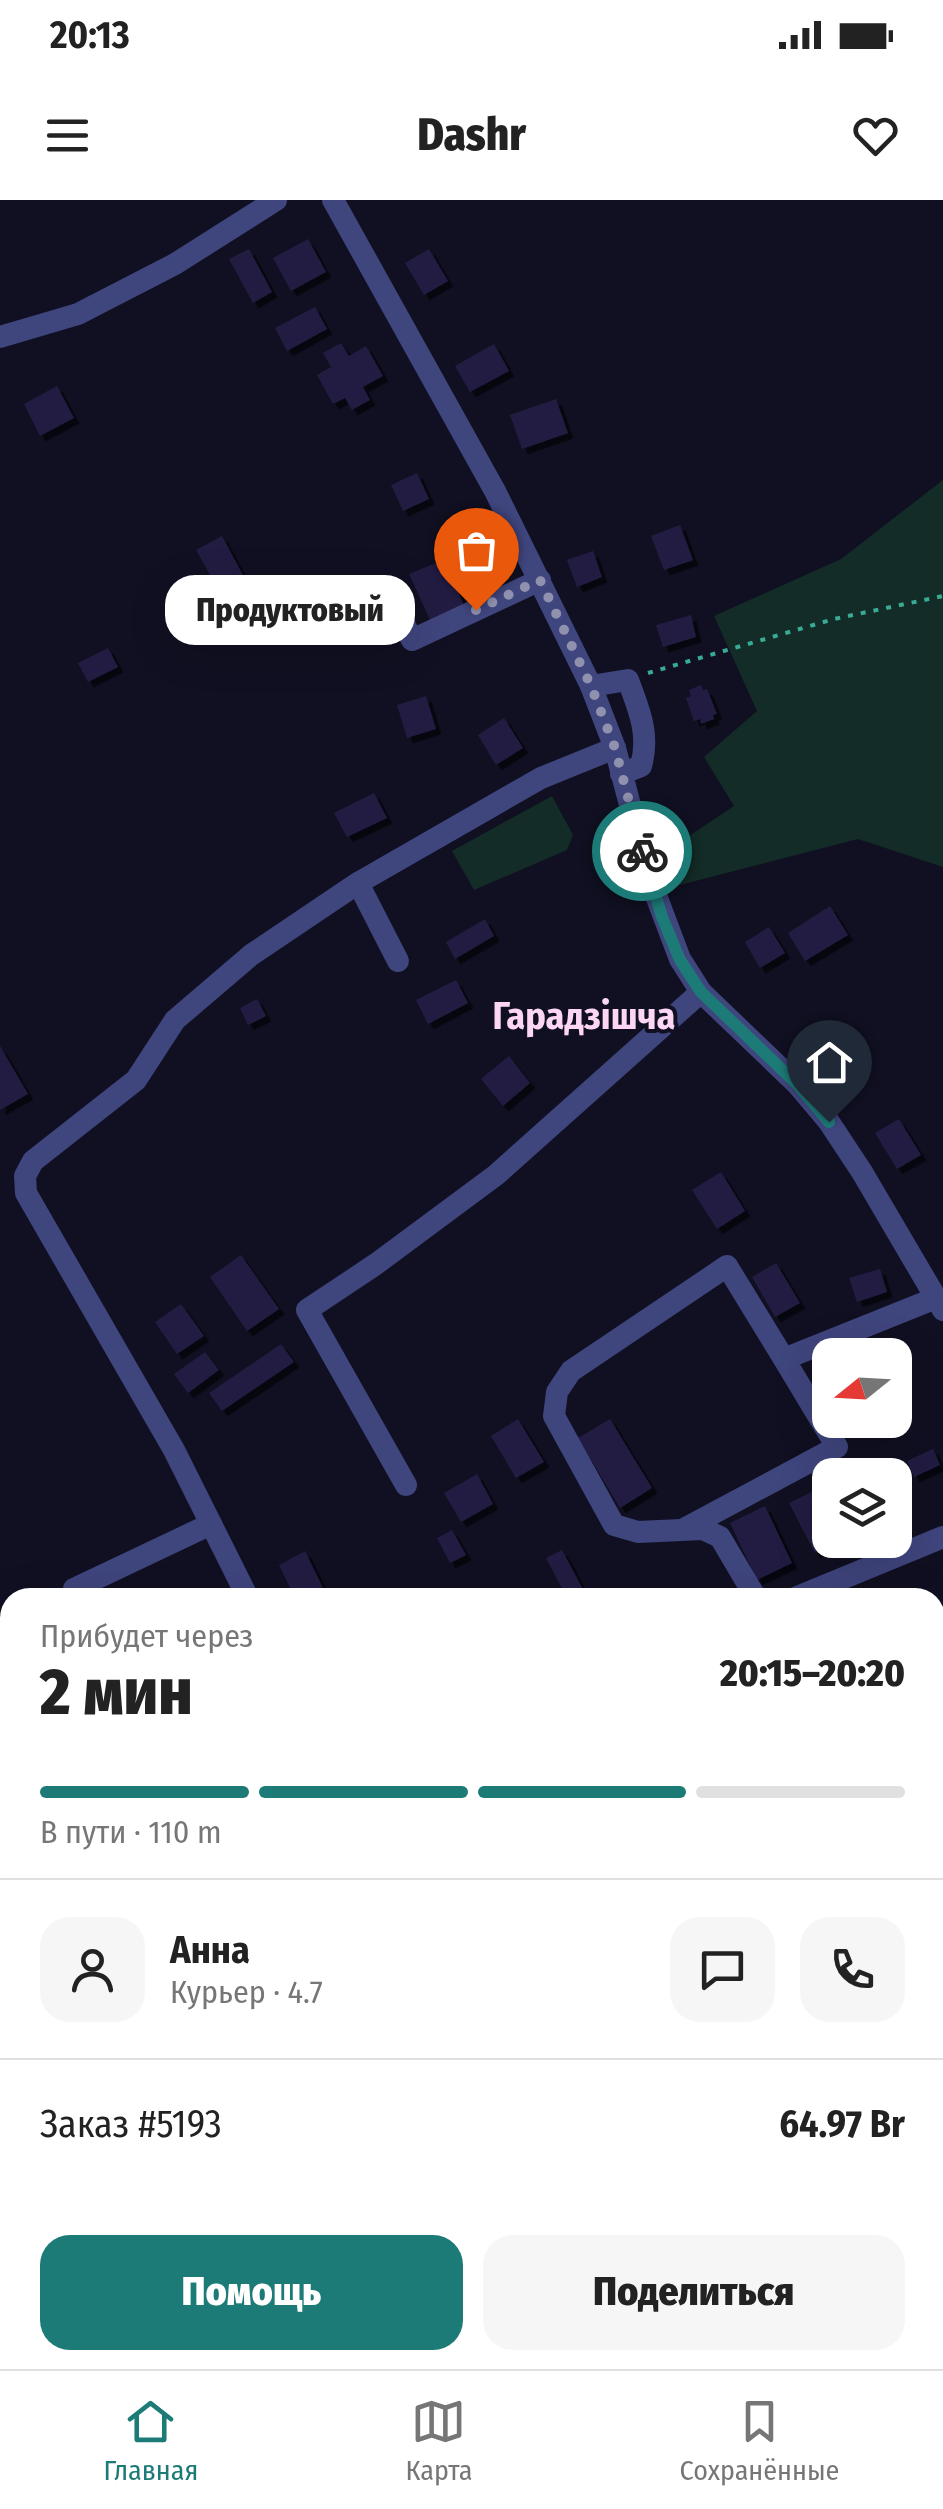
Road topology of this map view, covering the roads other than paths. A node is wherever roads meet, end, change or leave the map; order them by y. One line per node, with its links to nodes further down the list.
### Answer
1 (276, 200): 3 (street)
2 (332, 200): 4 (street)
3 (0, 337)
4 (540, 580): 5 (street); 6 (street)
5 (389, 594)
6 (591, 686): 7 (street); 8 (street)
7 (615, 748): 8 (street); 9 (street)
8 (621, 774): 11 (street)
9 (358, 883): 10 (street); 15 (street)
10 (398, 961)
11 (701, 992): 12 (street); 14 (street)
12 (940, 1304): 13 (street)
13 (784, 1359): 16 (street); 16 (street)
14 (406, 1486)
15 (211, 1524): 18 (street); 19 (street)
16 (682, 1530): 20 (street)
17 (943, 1537): 21 (street)
18 (76, 1588)
19 (243, 1588)
20 (750, 1588)
21 (820, 1588)

